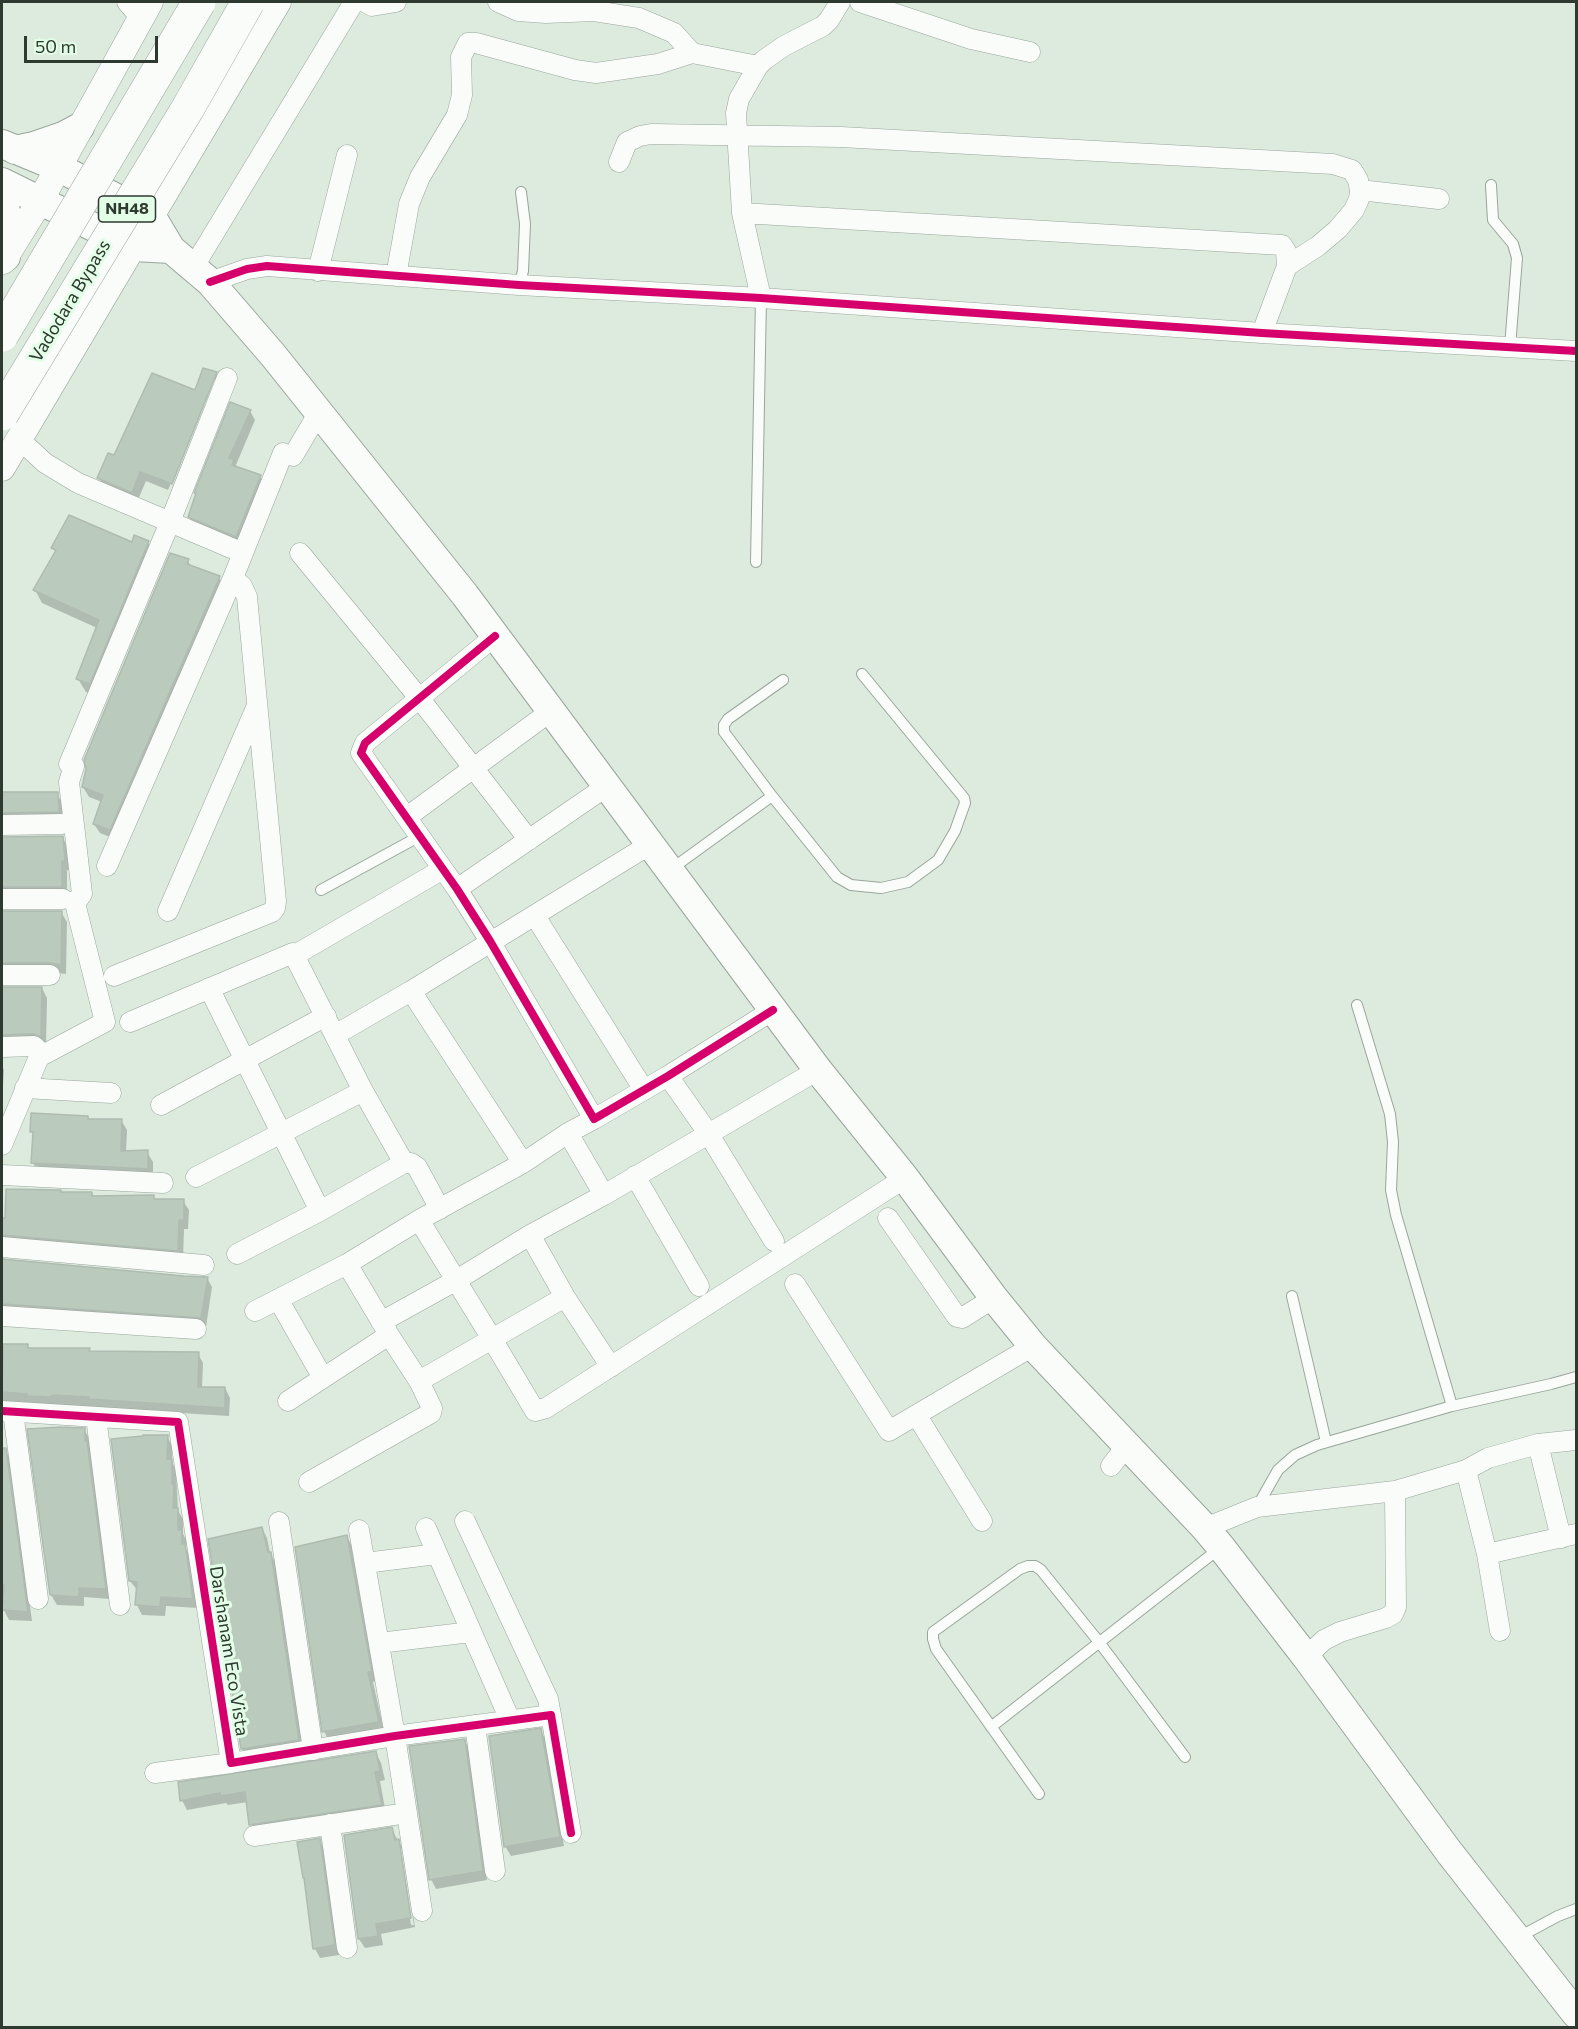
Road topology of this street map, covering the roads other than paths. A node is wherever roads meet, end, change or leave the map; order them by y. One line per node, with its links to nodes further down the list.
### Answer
1 (199, 2): 39 (highway, NH48, bridge)
2 (248, 2): 44 (highway, Vadodara Bypass / NH48, bridge)
3 (278, 2): 28 (street)
4 (354, 2): 34 (street)
5 (365, 2): 6 (street)
6 (396, 2)
7 (498, 2): 12 (street)
8 (840, 2): 13 (street)
9 (860, 2): 11 (street)
10 (139, 7): 14 (street)
11 (1030, 52)
12 (692, 53): 13 (street); 35 (street)
13 (758, 66): 15 (street)
14 (80, 127): 16 (main road); 19 (street)
15 (738, 136): 18 (street); 22 (street); 27 (street)
16 (8, 147): 19 (main road)
17 (347, 155): 33 (street)
18 (619, 162)
19 (58, 167): 26 (street); 28 (main road)
20 (2, 182): 26 (main road)
21 (1491, 185): 40 (lane)
22 (1360, 190): 25 (street); 32 (street)
23 (521, 192): 36 (lane)
24 (2, 197): 31 (main road)
25 (1439, 200)
26 (40, 201): 29 (main road); 31 (street)
27 (742, 213): 32 (street); 37 (street)
28 (152, 217): 29 (street); 30 (main road)
29 (134, 247): 30 (main road); 44 (street)
30 (171, 249): 34 (main road)
31 (4, 260)
32 (1287, 266): 38 (street)
33 (318, 271): 34 (street); 35 (street)
34 (202, 275): 43 (main road)
35 (396, 276): 36 (street)
36 (519, 285): 37 (street)
37 (761, 298): 38 (street); 49 (lane)
38 (1262, 333): 40 (street)
39 (2, 335)
40 (1510, 347): 41 (street)
41 (1576, 351)
42 (226, 378): 46 (street)
43 (319, 412): 47 (street); 51 (main road)
44 (10, 427): 45 (street); 46 (street)
45 (2, 468)
46 (170, 522): 47 (street); 88 (street)
47 (243, 553): 50 (street)
48 (300, 553): 54 (street)
49 (756, 562)
50 (233, 578): 55 (street); 66 (street)
51 (495, 636): 54 (street); 56 (main road)
52 (862, 674): 59 (lane)
53 (783, 680): 59 (lane)
54 (420, 699): 57 (street); 60 (street)
55 (257, 706): 73 (street); 79 (street)
56 (551, 711): 57 (street); 58 (main road)
57 (473, 768): 60 (street); 64 (street)
58 (607, 786): 64 (street); 65 (main road)
59 (772, 796): 68 (lane)
60 (407, 817): 63 (street)
61 (62, 824): 62 (street)
62 (2, 825)
63 (420, 836): 67 (street); 70 (lane)
64 (529, 840): 69 (street)
65 (650, 845): 68 (main road); 74 (street)
66 (107, 866)
67 (443, 869): 69 (street); 76 (street)
68 (670, 871): 83 (main road)
69 (457, 889): 75 (street)
70 (321, 890)
71 (2, 899): 72 (street)
72 (63, 899)
73 (168, 911)
74 (535, 916): 75 (street); 93 (street)
75 (490, 941): 81 (street); 97 (street)
76 (295, 955): 80 (street); 84 (street)
77 (2, 975): 78 (street)
78 (50, 975)
79 (114, 976)
80 (209, 988): 85 (street); 89 (street)
81 (411, 991): 86 (street); 103 (street)
82 (1357, 1005): 138 (lane)
83 (773, 1010): 90 (main road); 91 (street)
84 (326, 1016): 86 (street); 89 (street)
85 (130, 1022)
86 (335, 1035): 94 (street)
87 (2, 1047): 88 (street)
88 (39, 1057): 92 (street)
89 (244, 1060): 96 (street); 98 (street)
90 (818, 1070): 100 (street); 107 (main road)
91 (668, 1076): 93 (street); 100 (street)
92 (25, 1088): 95 (street); 101 (street)
93 (644, 1090): 97 (street)
94 (363, 1091): 98 (street); 102 (street)
95 (111, 1094)
96 (161, 1105)
97 (594, 1119): 99 (street)
98 (280, 1133): 106 (street); 111 (street)
99 (568, 1133): 103 (street); 109 (street)
100 (708, 1133): 105 (street); 115 (street)
101 (3, 1137)
102 (404, 1163): 110 (street); 111 (street)
103 (523, 1163): 110 (street)
104 (2, 1175): 108 (street)
105 (635, 1176): 109 (street); 122 (street)
106 (195, 1177)
107 (905, 1178): 125 (main road); 133 (street)
108 (163, 1184)
109 (604, 1195): 114 (street)
110 (440, 1209): 113 (street)
111 (320, 1211): 117 (street)
112 (888, 1218): 125 (street)
113 (419, 1220): 118 (street); 120 (street)
114 (530, 1235): 120 (street); 124 (street)
115 (774, 1241)
116 (2, 1247): 119 (street)
117 (237, 1254)
118 (347, 1264): 126 (street); 130 (street)
119 (204, 1265)
120 (455, 1281): 130 (street); 131 (street)
121 (795, 1284): 140 (street)
122 (699, 1286)
123 (1292, 1296): 143 (lane)
124 (565, 1297): 131 (street); 133 (street)
125 (994, 1298): 132 (main road)
126 (278, 1299): 127 (street); 135 (street)
127 (255, 1311)
128 (2, 1316): 129 (street)
129 (196, 1329)
130 (385, 1329): 135 (street); 136 (street)
131 (492, 1339): 133 (street); 136 (street)
132 (1033, 1346): 140 (street); 155 (main road)
133 (611, 1367)
134 (1576, 1377): 138 (lane)
135 (323, 1378): 137 (street)
136 (419, 1381): 146 (street)
137 (288, 1401)
138 (1452, 1406): 143 (lane)
139 (7, 1411): 141 (street, Darshanam Eco Vista); 159 (street, Darshanam Eco Vista)
140 (916, 1416): 150 (street)
141 (96, 1417): 160 (street); 173 (street, Darshanam Eco Vista)
142 (1576, 1440): 144 (street)
143 (1326, 1442): 148 (lane)
144 (1538, 1444): 145 (street); 154 (street)
145 (1466, 1470): 147 (street); 157 (street)
146 (309, 1482)
147 (1395, 1491): 148 (street); 165 (street)
148 (1257, 1507): 155 (street)
149 (465, 1521): 166 (street)
150 (982, 1521)
151 (279, 1522): 171 (street)
152 (426, 1528): 156 (street)
153 (359, 1530): 158 (street)
154 (1569, 1536): 157 (street)
155 (1213, 1537): 163 (lane); 165 (main road)
156 (437, 1554): 158 (street); 162 (street)
157 (1487, 1554): 161 (street)
158 (365, 1563): 164 (street)
159 (38, 1599)
160 (120, 1605)
161 (1500, 1631)
162 (471, 1632): 164 (street); 167 (street)
163 (1099, 1642): 169 (lane); 169 (lane); 172 (lane)
164 (379, 1643): 170 (street)
165 (1306, 1657): 183 (main road)
166 (551, 1714): 167 (street, Darshanam Eco Vista); 178 (street)
167 (510, 1720): 168 (street, Darshanam Eco Vista)
168 (475, 1725): 170 (street, Darshanam Eco Vista); 180 (street)
169 (991, 1727): 175 (lane)
170 (395, 1736): 171 (street, Darshanam Eco Vista); 176 (street)
171 (313, 1750): 173 (street, Darshanam Eco Vista)
172 (1185, 1757)
173 (231, 1763): 174 (street)
174 (155, 1773)
175 (1040, 1794)
176 (407, 1813): 177 (street); 182 (street)
177 (330, 1824): 179 (street); 184 (street)
178 (571, 1833)
179 (254, 1836)
180 (495, 1871)
181 (1576, 1909): 183 (lane)
182 (422, 1911)
183 (1516, 1938): 185 (main road)
184 (347, 1948)
185 (1576, 2014)

